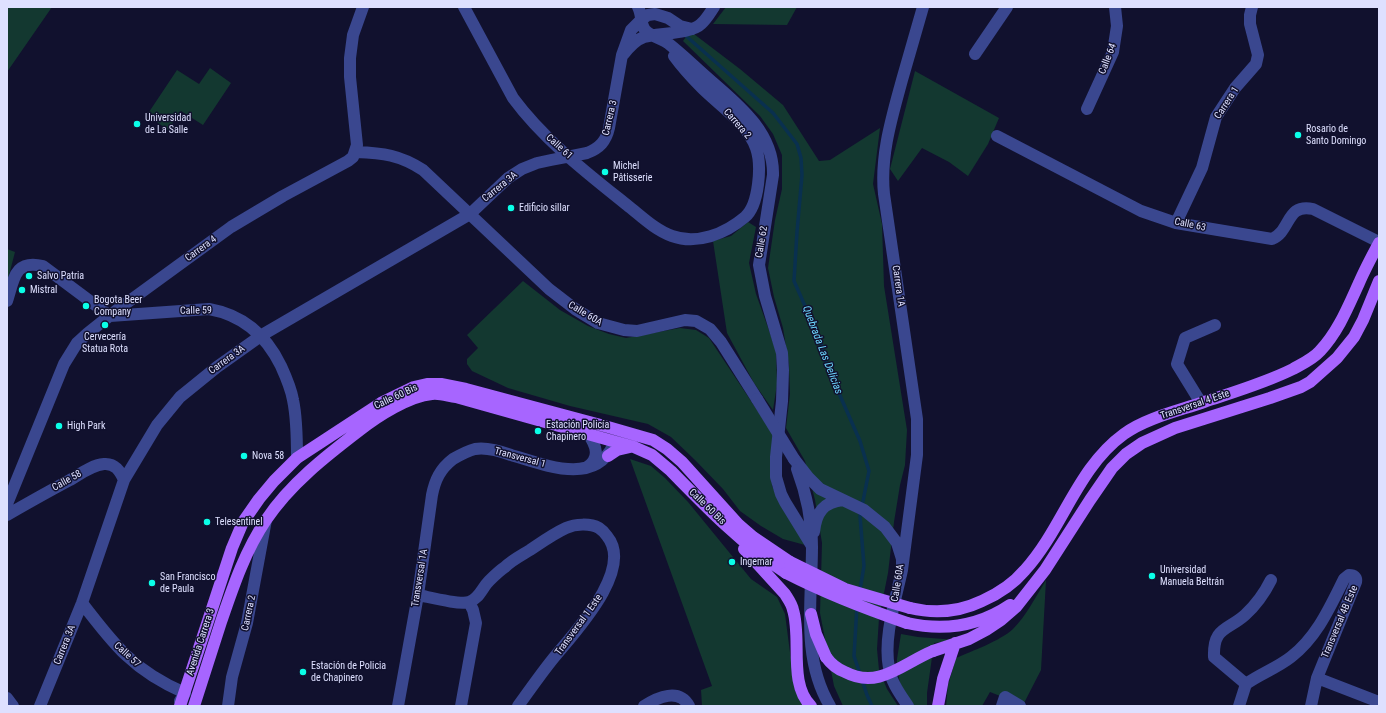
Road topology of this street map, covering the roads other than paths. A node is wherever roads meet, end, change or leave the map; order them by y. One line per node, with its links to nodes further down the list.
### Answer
1 (363, 7): 17 (street)
2 (464, 7): 18 (street, Calle 61)
3 (638, 7): 9 (street, Calle 62)
4 (714, 7): 10 (street)
5 (923, 7): 47 (street, Carrera 1A)
6 (1007, 7): 13 (street)
7 (1115, 7): 15 (street, Calle 64)
8 (1252, 7): 20 (street, Carrera 1)
9 (642, 19): 10 (street); 11 (street, Calle 62); 14 (street, Carrera 3)
10 (692, 29): 11 (street)
11 (654, 36): 12 (street, Calle 62); 14 (street)
12 (668, 43): 21 (street, Carrera 2); 46 (street, Calle 62)
13 (975, 54)
14 (622, 56): 18 (street, Carrera 3)
15 (1087, 109)
16 (998, 136): 20 (street, Calle 63)
17 (356, 152): 19 (street, Calle 60A); 25 (street, Carrera 4)
18 (569, 157): 19 (street, Carrera 3A); 21 (street, Calle 61)
19 (470, 214): 27 (street, Carrera 3A); 38 (street, Calle 60A, bridge)
20 (1176, 223): 22 (street, Calle 63)
21 (698, 240)
22 (1379, 242): 28 (main road, Transversal 4 Este)
23 (1379, 281): 50 (main road, Transversal 4 Este)
24 (7, 301): 25 (street)
25 (110, 316): 27 (street, Calle 59); 42 (street, Carrera 4)
26 (1215, 324): 28 (street)
27 (262, 336): 37 (street, Calle 59); 40 (street, Carrera 3A)
28 (1201, 403): 48 (main road, Transversal 4 Este)
29 (356, 418): 31 (main road, Calle 60 Bis); 37 (main road, Avenida Carrera 3)
30 (370, 422): 32 (main road, Calle 60 Bis); 44 (main road, Avenida Carrera 3)
31 (608, 427): 33 (street); 48 (main road, Calle 60 Bis, bridge)
32 (588, 434): 33 (main road, Calle 60 Bis); 39 (street)
33 (614, 441): 34 (main road, Calle 60 Bis); 35 (street)
34 (634, 447): 35 (main road); 45 (main road, Calle 60 Bis)
35 (608, 456): 39 (street, Transversal 1)
36 (456, 457): 39 (street, Transversal 1); 51 (street, Transversal 1A)
37 (297, 458): 58 (main road, Avenida Carrera 3)
38 (794, 459): 41 (street, Calle 60A); 46 (street, Calle 60A)
39 (585, 469)
40 (124, 480): 43 (street, Calle 58); 53 (street, Carrera 3A)
41 (843, 500): 46 (street); 47 (street, Calle 60A)
42 (7, 504)
43 (7, 515)
44 (266, 520): 66 (main road, Avenida Carrera 3); 67 (street, Carrera 2)
45 (724, 524): 50 (main road, Calle 60 Bis, bridge); 72 (main road)
46 (812, 539): 54 (street, Calle 60A)
47 (902, 570): 74 (street, Calle 60A)
48 (1015, 580)
49 (1271, 580): 57 (street)
50 (1033, 585): 55 (main road)
51 (418, 595): 52 (street); 68 (street, Transversal 1A)
52 (469, 602): 69 (street); 70 (street, Transversal 1 Este)
53 (82, 603): 58 (street, Calle 57); 64 (street, Carrera 3A)
54 (811, 614): 55 (main road, bridge); 73 (street, Calle 60A)
55 (955, 644): 75 (main road)
56 (1316, 678): 57 (street, Transversal 4B Este); 61 (street); 78 (street, Transversal 4B Este)
57 (1246, 684): 77 (street)
58 (185, 693): 65 (main road, Avenida Carrera 3)
59 (7, 698): 63 (street)
60 (1004, 702): 76 (street)
61 (1379, 702)
62 (689, 705): 71 (street)
63 (13, 706)
64 (40, 706)
65 (179, 706)
66 (194, 706)
67 (228, 706)
68 (398, 706)
69 (461, 706)
70 (518, 706)
71 (644, 706)
72 (810, 706)
73 (830, 706)
74 (908, 706)
75 (938, 706)
76 (1020, 706)
77 (1239, 706)
78 (1311, 706)

